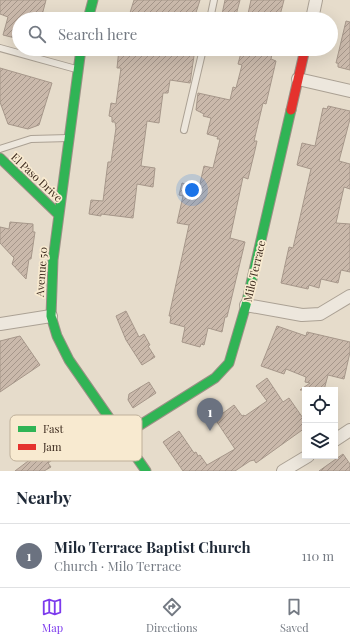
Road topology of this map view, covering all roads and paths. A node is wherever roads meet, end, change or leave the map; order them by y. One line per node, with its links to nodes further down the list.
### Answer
1 (93, 0): 4 (street)
2 (214, 0): 5 (lane)
3 (316, 0): 6 (street)
4 (90, 12)
5 (211, 12)
6 (313, 12)
7 (0, 48): 8 (lane)
8 (12, 51)
9 (30, 56): 13 (lane)
10 (80, 56): 13 (street, Avenue 50)
11 (201, 56): 16 (lane)
12 (303, 56): 14 (street, Milo Terrace)
13 (78, 69): 17 (street, Avenue 50)
14 (298, 79): 15 (street); 22 (street, Milo Terrace)
15 (350, 91)
16 (184, 130)
17 (69, 138): 18 (lane); 20 (street, Avenue 50)
18 (0, 150)
19 (0, 158): 20 (street, El Paso Drive)
20 (58, 214): 23 (street, Avenue 50)
21 (350, 296): 22 (street)
22 (246, 305): 26 (street, Milo Terrace)
23 (51, 316): 24 (street); 25 (street, Avenue 50)
24 (0, 324)
25 (107, 415)
26 (142, 423)
27 (350, 430): 28 (street)
28 (338, 438)
29 (303, 459): 32 (street)
30 (139, 461): 31 (street, Avenue 50)
31 (146, 471)
32 (284, 471)

